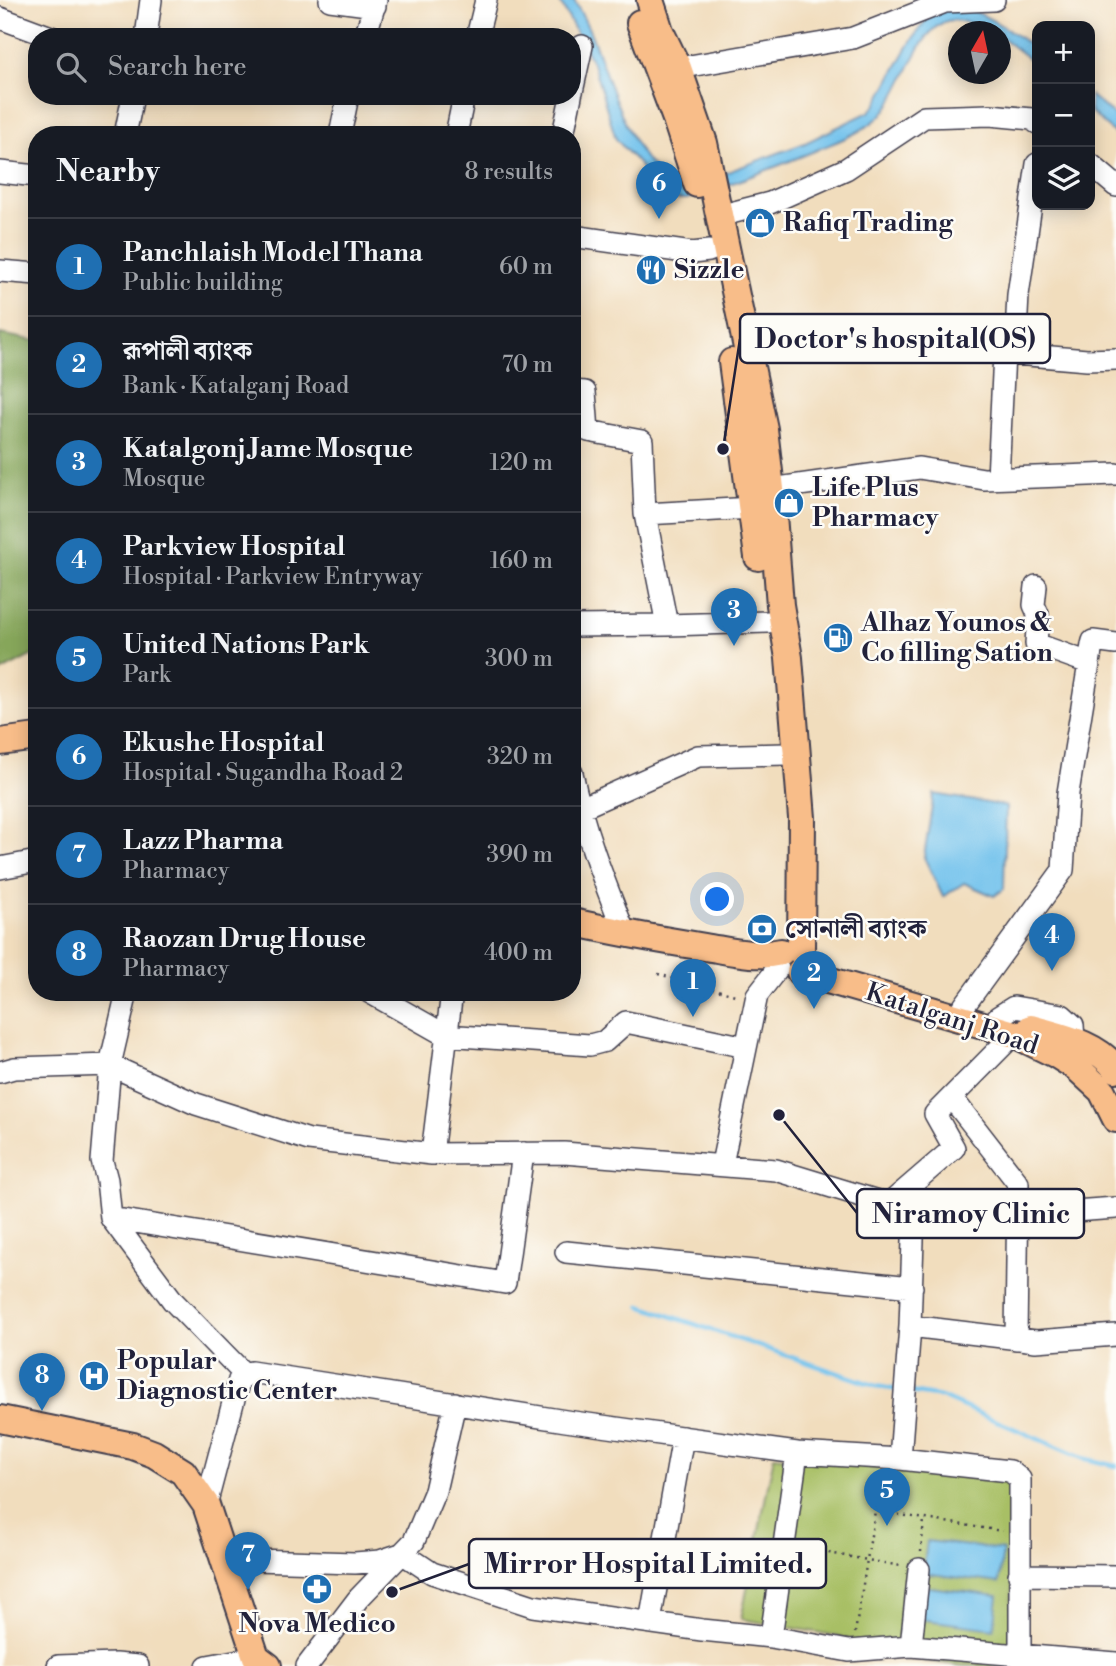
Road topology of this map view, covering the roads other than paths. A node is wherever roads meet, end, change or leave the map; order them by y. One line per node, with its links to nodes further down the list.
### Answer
1 (151, 0): 10 (street)
2 (330, 0): 7 (street)
3 (486, 0): 12 (street)
4 (633, 0): 32 (main road)
5 (650, 0): 15 (main road)
6 (994, 0): 15 (street)
7 (375, 3): 11 (street)
8 (0, 18): 9 (street)
9 (28, 28)
10 (147, 28)
11 (368, 28)
12 (479, 28)
13 (582, 46): 14 (street)
14 (581, 51)
15 (678, 68): 30 (main road)
16 (127, 105): 21 (street)
17 (346, 105): 22 (street)
18 (462, 105): 23 (street)
19 (570, 105): 24 (street)
20 (1032, 119): 30 (street)
21 (126, 126)
22 (342, 126)
23 (458, 126)
24 (565, 126)
25 (1095, 168): 28 (street)
26 (0, 172): 27 (street)
27 (28, 175)
28 (1116, 186)
29 (1032, 198): 35 (street)
30 (719, 216): 40 (main road)
31 (581, 237): 32 (street)
32 (709, 251): 41 (main road)
33 (0, 271): 34 (street)
34 (28, 273)
35 (1015, 354): 36 (street); 39 (street)
36 (1116, 359)
37 (581, 392): 42 (street)
38 (1116, 474): 39 (street)
39 (998, 478): 40 (street)
40 (771, 489): 61 (main road)
41 (753, 508): 42 (street); 44 (main road)
42 (645, 514): 45 (street)
43 (1036, 586): 48 (street)
44 (768, 622): 45 (street); 53 (main road)
45 (667, 625): 46 (street)
46 (581, 626)
47 (1116, 645): 48 (street)
48 (1089, 663): 65 (street)
49 (28, 727): 50 (main road)
50 (0, 730)
51 (28, 738): 52 (main road)
52 (0, 742)
53 (788, 754): 54 (street); 61 (main road)
54 (581, 807)
55 (581, 814): 60 (street)
56 (28, 863): 57 (street)
57 (0, 868)
58 (581, 924): 60 (main road)
59 (581, 933): 61 (main road)
60 (625, 934): 61 (main road)
61 (790, 960): 65 (main road, Katalganj Road); 66 (main road, Katalganj Road); 69 (street)
62 (125, 1001): 71 (street)
63 (385, 1001): 67 (street)
64 (451, 1001): 67 (street)
65 (964, 1006): 66 (main road, Katalganj Road)
66 (1006, 1025): 68 (main road, Katalganj Road); 74 (main road, Katalganj Road); 75 (street)
67 (445, 1035): 69 (street); 78 (street)
68 (1082, 1044): 70 (street); 72 (main road, Katalganj Road)
69 (746, 1047): 79 (street)
70 (1116, 1049)
71 (110, 1065): 73 (street); 78 (street); 83 (street)
72 (1116, 1069)
73 (0, 1072)
74 (1109, 1087): 76 (main road, Katalganj Road)
75 (952, 1098): 80 (street); 82 (street)
76 (1116, 1119)
77 (523, 1153): 78 (street); 79 (street); 83 (street)
78 (432, 1154)
79 (722, 1164): 80 (street)
80 (889, 1204): 85 (street)
81 (1116, 1208): 82 (street)
82 (1018, 1215): 88 (street)
83 (111, 1218): 89 (street)
84 (566, 1252): 85 (street)
85 (912, 1287): 86 (street)
86 (910, 1326): 88 (street); 95 (street)
87 (1116, 1335): 88 (street)
88 (1016, 1339)
89 (245, 1375): 90 (street); 96 (street)
90 (455, 1403): 93 (street); 97 (street)
91 (0, 1419): 96 (main road)
92 (0, 1437): 107 (main road)
93 (683, 1437): 94 (street); 102 (street)
94 (797, 1453): 95 (street); 103 (street)
95 (900, 1459): 100 (street)
96 (206, 1505): 98 (main road)
97 (402, 1553): 98 (street); 102 (street); 112 (street)
98 (223, 1559): 107 (main road)
99 (919, 1569): 104 (street)
100 (1020, 1575): 101 (street); 105 (street)
101 (1116, 1576)
102 (650, 1622): 103 (street)
103 (771, 1637): 106 (street)
104 (911, 1646): 105 (street); 106 (street)
105 (1020, 1657): 108 (street)
106 (848, 1658)
107 (252, 1662): 111 (street)
108 (1116, 1663)
109 (58, 1666): 110 (street)
110 (138, 1666)
111 (207, 1666)
112 (307, 1666)

